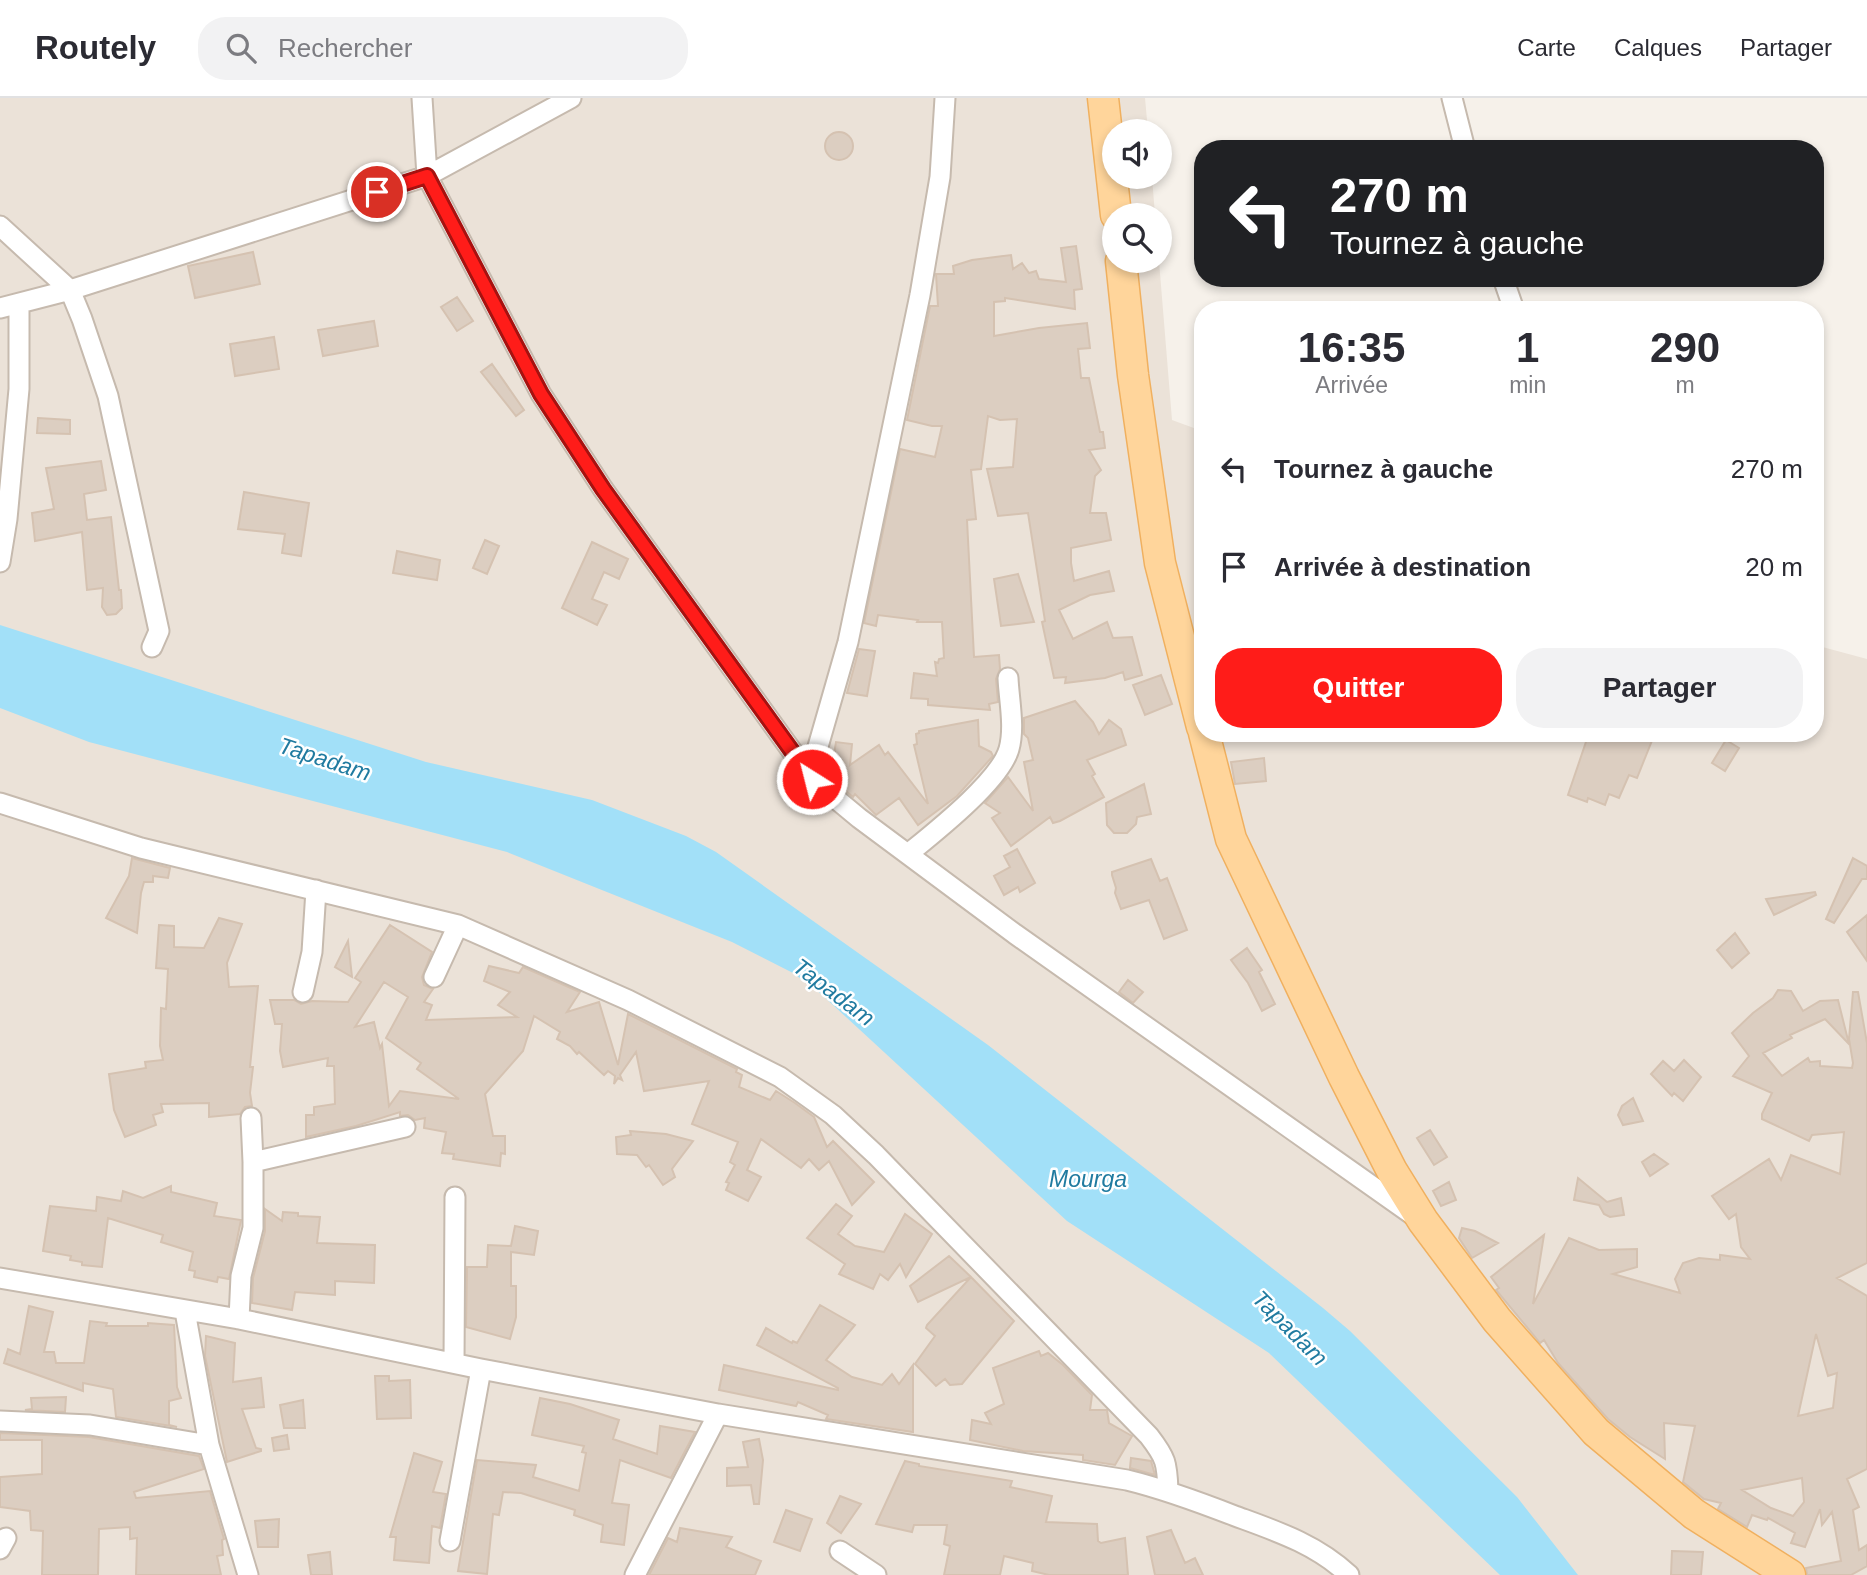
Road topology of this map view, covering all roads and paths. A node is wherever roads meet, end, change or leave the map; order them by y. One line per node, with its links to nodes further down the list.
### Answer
1 (422, 98): 7 (street)
2 (571, 98): 7 (street)
3 (945, 98): 18 (street)
4 (1103, 98): 8 (main road)
5 (1452, 98): 6 (street)
6 (1463, 140)
7 (427, 176): 11 (street); 18 (street)
8 (1115, 203)
9 (0, 226): 11 (street)
10 (1122, 273): 16 (main road)
11 (70, 290): 12 (street); 14 (street)
12 (9, 306): 13 (street)
13 (0, 562)
14 (152, 647)
15 (1007, 678): 20 (street)
16 (1194, 696)
17 (1206, 742): 29 (main road)
18 (812, 779): 20 (street)
19 (0, 803): 21 (street)
20 (908, 854): 29 (street)
21 (316, 890): 22 (street); 24 (street)
22 (458, 925): 23 (street); 38 (street)
23 (434, 977)
24 (303, 992)
25 (251, 1118): 27 (street)
26 (405, 1128): 27 (street)
27 (253, 1162): 32 (street)
28 (455, 1197): 33 (street)
29 (1423, 1221): 45 (main road)
30 (0, 1278): 31 (street)
31 (185, 1311): 32 (street); 37 (street)
32 (239, 1319): 33 (street)
33 (454, 1363): 34 (street)
34 (481, 1369): 35 (street); 39 (street)
35 (718, 1414): 38 (street); 42 (street)
36 (0, 1421): 37 (street)
37 (209, 1445): 41 (street)
38 (1168, 1490): 44 (street)
39 (450, 1541)
40 (840, 1551): 43 (street)
41 (248, 1575)
42 (635, 1575)
43 (876, 1575)
44 (1349, 1575)
45 (1790, 1575)

